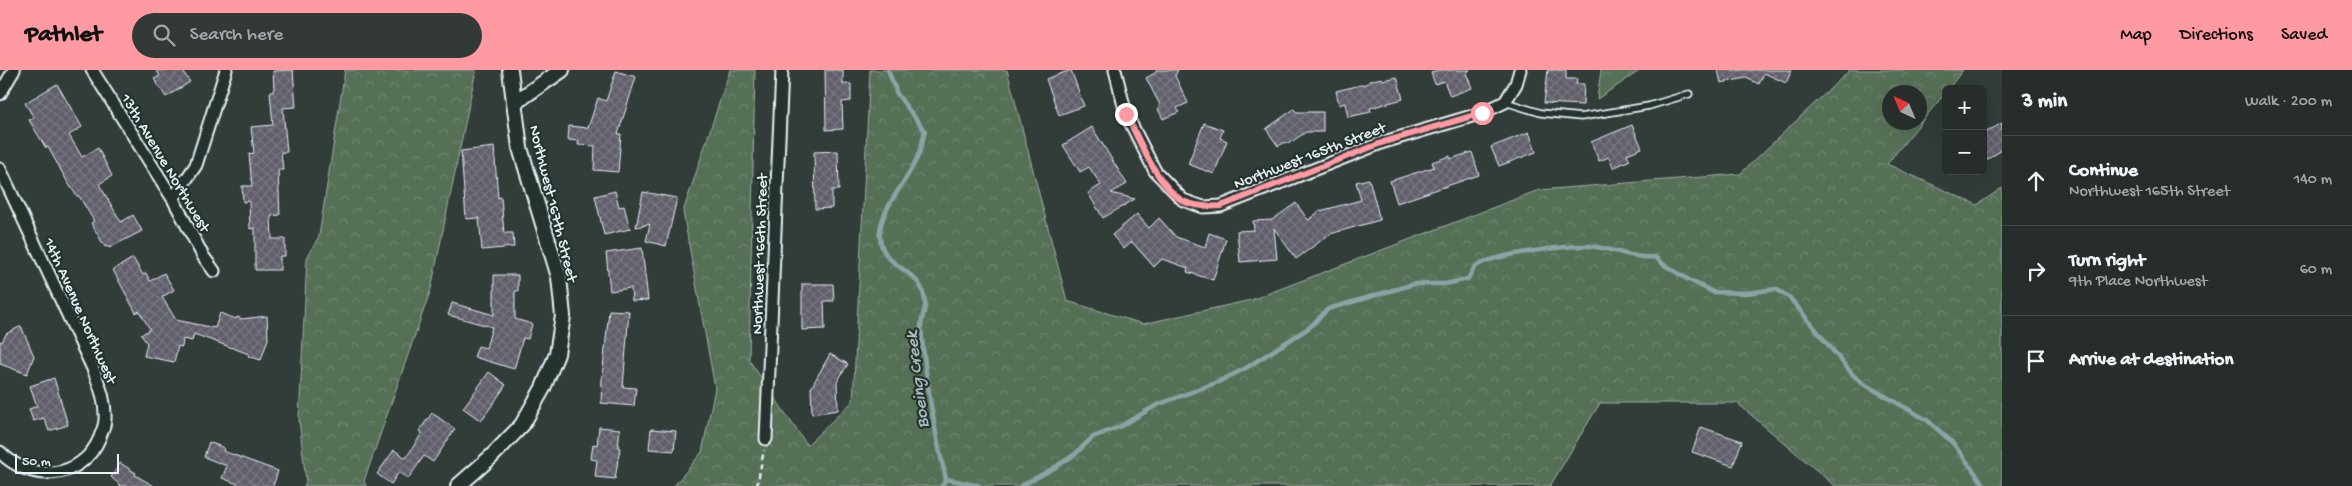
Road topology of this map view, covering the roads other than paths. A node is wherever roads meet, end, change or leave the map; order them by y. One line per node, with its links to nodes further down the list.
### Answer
1 (14, 70): 9 (street)
2 (92, 70): 14 (street, 13th Avenue Northwest)
3 (226, 70): 14 (street)
4 (510, 70): 12 (street, Northwest 167th Street)
5 (562, 70): 12 (street)
6 (782, 70): 16 (street, Northwest 166th Street)
7 (1115, 70): 11 (street, Northwest 165th Street)
8 (1520, 70): 11 (street)
9 (0, 94)
10 (1689, 94): 11 (lane)
11 (1505, 102)
12 (514, 103): 18 (street, Northwest 167th Street)
13 (0, 170): 17 (street, 14th Avenue Northwest)
14 (173, 199): 15 (street, 13th Avenue Northwest)
15 (214, 271)
16 (766, 439)
17 (0, 452)
18 (458, 486)

